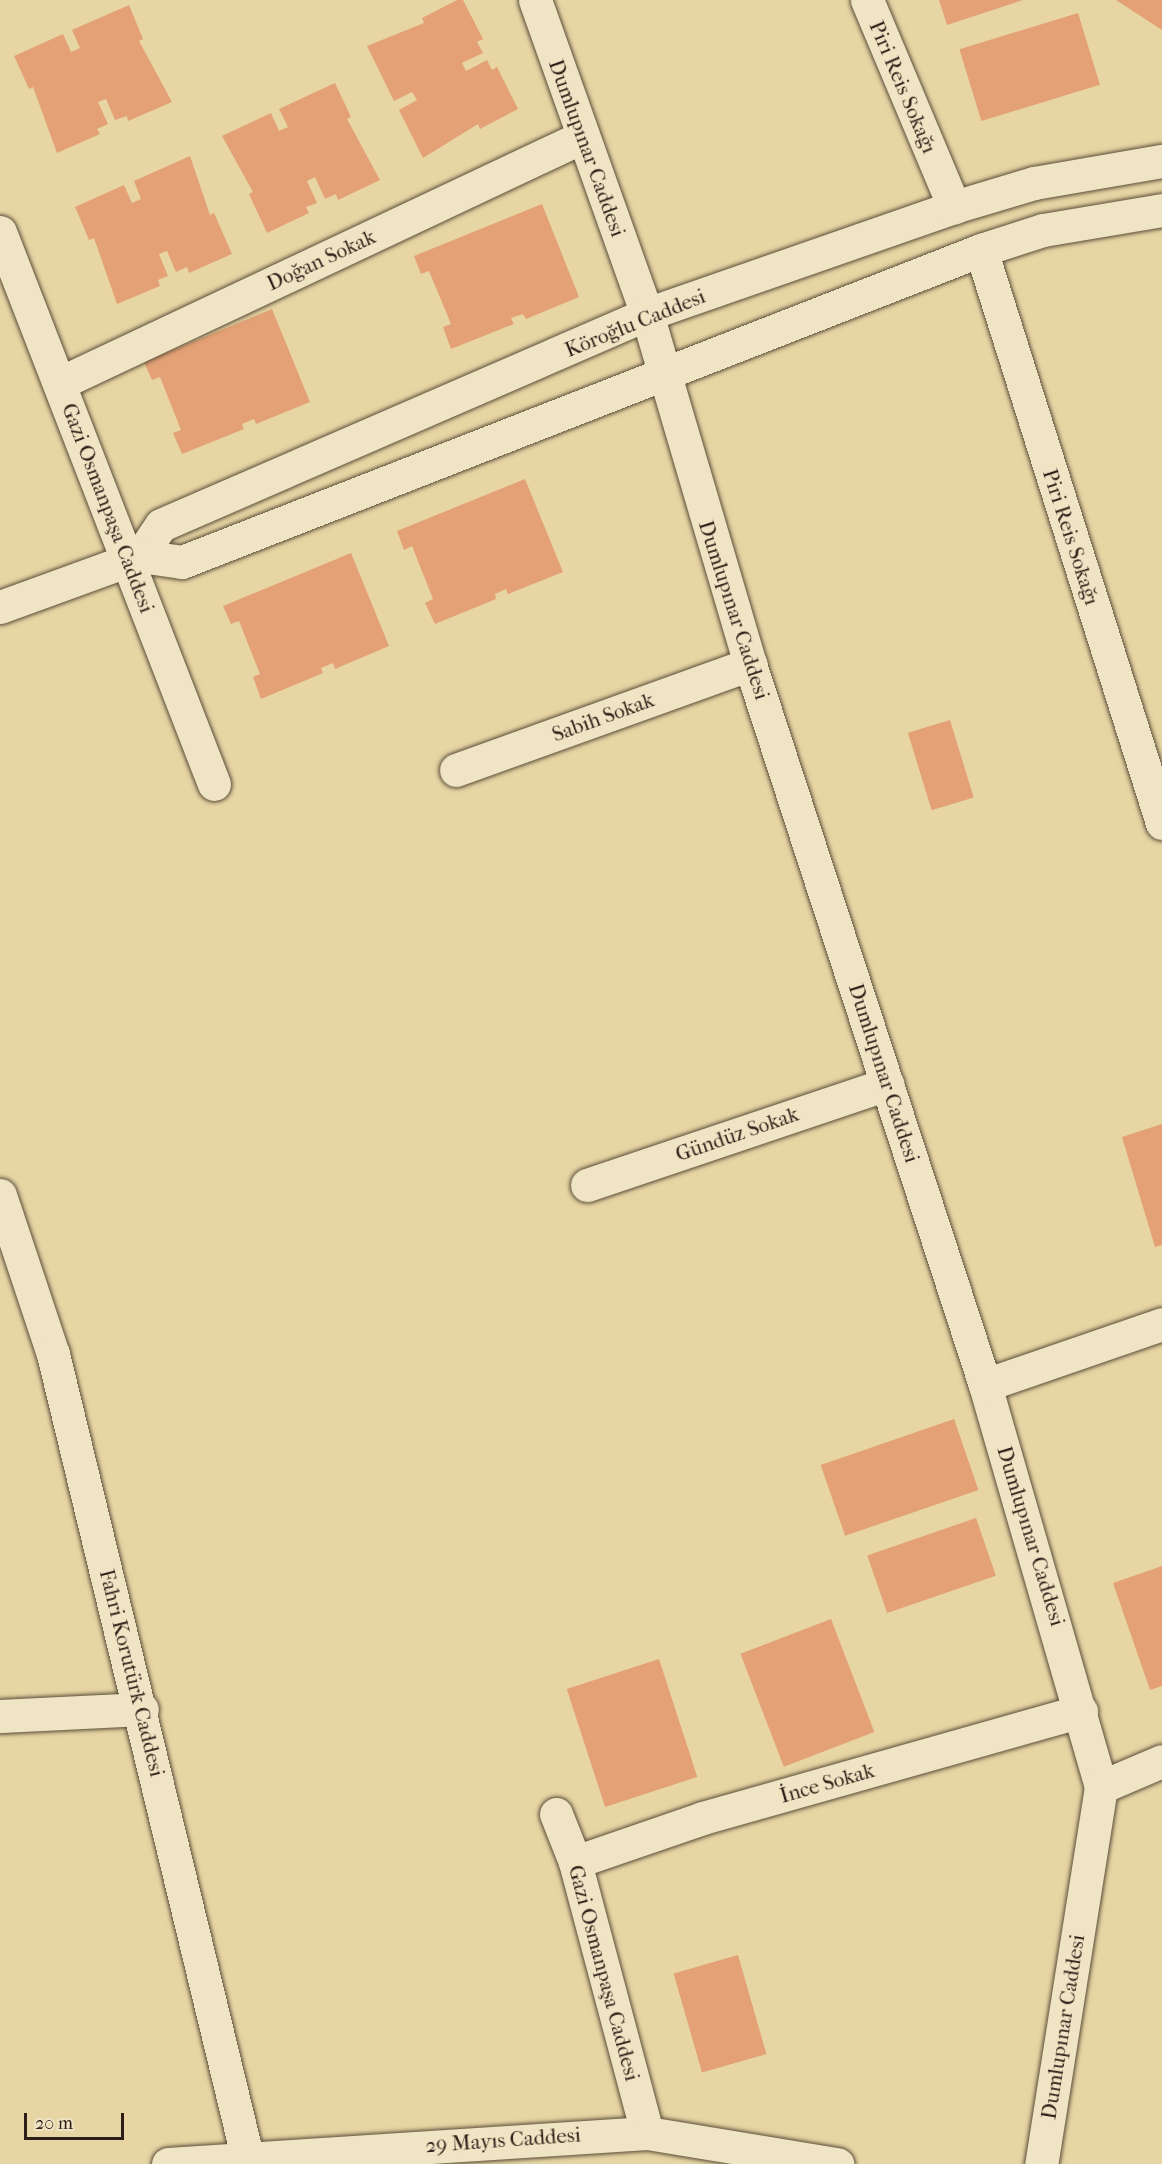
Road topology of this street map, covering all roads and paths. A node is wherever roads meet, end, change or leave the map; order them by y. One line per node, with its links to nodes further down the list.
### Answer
1 (535, 0): 3 (street, Dumlupınar Caddesi)
2 (867, 0): 5 (street, Piri Reis Sokağı)
3 (582, 137): 9 (street, Dumlupınar Caddesi); 11 (street, Doğan Sokak)
4 (1162, 162): 5 (street, Köroğlu Caddesi)
5 (954, 207): 9 (street, Köroğlu Caddesi)
6 (1162, 210): 8 (street)
7 (0, 231): 11 (street, Gazi Osmanpaşa Caddesi)
8 (981, 250): 10 (street); 17 (street, Piri Reis Sokağı)
9 (647, 314): 10 (street, Dumlupınar Caddesi); 12 (street, Köroğlu Caddesi)
10 (660, 371): 12 (street); 14 (street, Dumlupınar Caddesi)
11 (60, 384): 12 (street, Gazi Osmanpaşa Caddesi)
12 (134, 558): 13 (street); 16 (street, Gazi Osmanpaşa Caddesi)
13 (0, 607)
14 (750, 664): 15 (street, Sabih Sokak); 18 (street, Dumlupınar Caddesi)
15 (456, 770)
16 (214, 784)
17 (1162, 823)
18 (887, 1084): 19 (street, Gündüz Sokak); 22 (street, Dumlupınar Caddesi)
19 (587, 1185)
20 (0, 1195): 23 (street, Fahri Korutürk Caddesi)
21 (1162, 1324): 22 (street)
22 (986, 1385): 24 (street, Dumlupınar Caddesi)
23 (142, 1709): 25 (street); 31 (street, Fahri Korutürk Caddesi)
24 (1081, 1711): 27 (street, Dumlupınar Caddesi); 29 (street, İnce Sokak)
25 (0, 1716)
26 (1162, 1761): 27 (street)
27 (1101, 1787): 35 (street, Dumlupınar Caddesi)
28 (556, 1814): 29 (street, Gazi Osmanpaşa Caddesi)
29 (575, 1862): 30 (street, Gazi Osmanpaşa Caddesi)
30 (647, 2133): 32 (street, 29 Mayıs Caddesi); 34 (street, 29 Mayıs Caddesi)
31 (247, 2156): 32 (street, 29 Mayıs Caddesi); 33 (street, 29 Mayıs Caddesi)
32 (288, 2159)
33 (168, 2164)
34 (837, 2164)
35 (1041, 2164)

